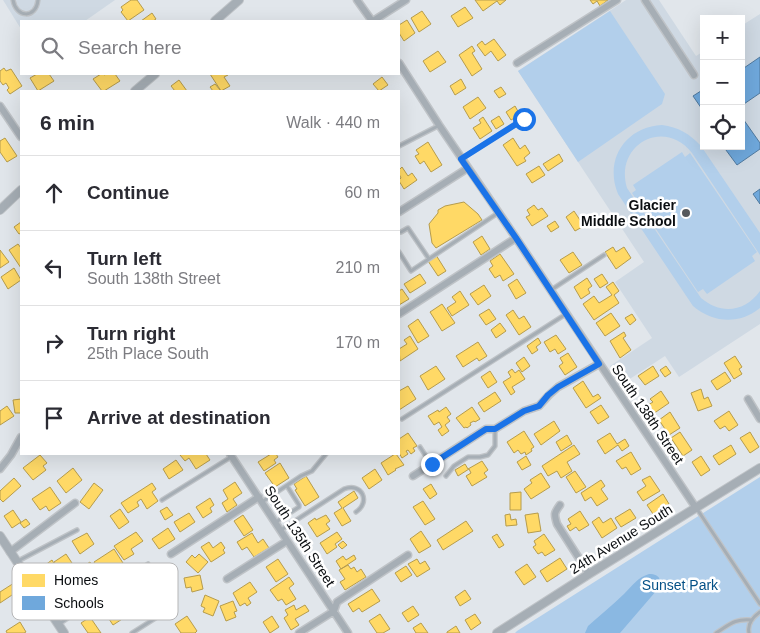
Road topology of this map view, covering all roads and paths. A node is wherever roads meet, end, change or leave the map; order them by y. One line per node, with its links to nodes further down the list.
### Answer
1 (13, 0): 2 (lane)
2 (38, 0)
3 (358, 0): 9 (street)
4 (406, 0): 10 (street)
5 (616, 0): 11 (street)
6 (645, 0): 14 (street)
7 (235, 1): 8 (street)
8 (216, 20)
9 (371, 20)
10 (374, 20)
11 (517, 63)
12 (400, 65): 18 (street, South 138th Street)
13 (154, 75): 15 (street)
14 (694, 75)
15 (136, 90)
16 (0, 106): 19 (street)
17 (528, 111): 21 (lane)
18 (439, 125): 20 (lane); 21 (street, South 138th Street)
19 (20, 136)
20 (400, 145)
21 (461, 159): 22 (street, South 138th Street)
22 (468, 168): 25 (street); 26 (street, South 138th Street)
23 (20, 191): 24 (street)
24 (0, 210)
25 (400, 211)
26 (498, 212): 28 (street, South 138th Street); 31 (lane)
27 (400, 231): 31 (lane)
28 (516, 238): 32 (street, South 138th Street); 33 (street)
29 (400, 254): 31 (lane)
30 (604, 255): 32 (lane)
31 (429, 259)
32 (550, 291): 34 (street, South 138th Street)
33 (400, 313)
34 (566, 314): 35 (street, South 138th Street); 37 (lane)
35 (599, 364): 39 (street); 54 (street, South 138th Street)
36 (748, 400): 38 (street)
37 (402, 419)
38 (760, 419)
39 (495, 429): 44 (street); 48 (lane)
40 (20, 439): 46 (street)
41 (420, 447): 44 (lane)
42 (233, 455): 50 (lane); 51 (street, South 135th Street)
43 (325, 455): 49 (lane)
44 (432, 464): 47 (street)
45 (760, 468): 54 (street, 24th Avenue South)
46 (0, 470)
47 (413, 476)
48 (446, 476)
49 (287, 486): 51 (lane); 56 (lane)
50 (162, 500)
51 (260, 500): 56 (street, South 135th Street); 62 (street)
52 (75, 503): 61 (street)
53 (560, 505): 65 (street)
54 (696, 508): 65 (street, 24th Avenue South); 67 (lane, South 138th Street)
55 (356, 512): 58 (lane)
56 (276, 522): 58 (street, South 135th Street)
57 (77, 530): 64 (lane)
58 (281, 530): 60 (street, South 135th Street)
59 (0, 536): 61 (street)
60 (288, 541): 66 (street); 68 (street, South 135th Street)
61 (10, 552): 64 (street)
62 (171, 554)
63 (408, 555): 68 (street)
64 (17, 561)
65 (589, 574): 79 (street, 24th Avenue South)
66 (227, 579)
67 (760, 604)
68 (334, 611): 77 (street); 78 (street, South 135th Street)
69 (760, 612): 73 (lane)
70 (55, 620): 74 (street)
71 (64, 620): 74 (lane)
72 (152, 620): 76 (lane)
73 (752, 620): 80 (lane); 81 (lane)
74 (58, 624): 75 (street)
75 (64, 633)
76 (132, 633)
77 (299, 633)
78 (348, 633)
79 (496, 633)
80 (716, 633)
81 (749, 633)

